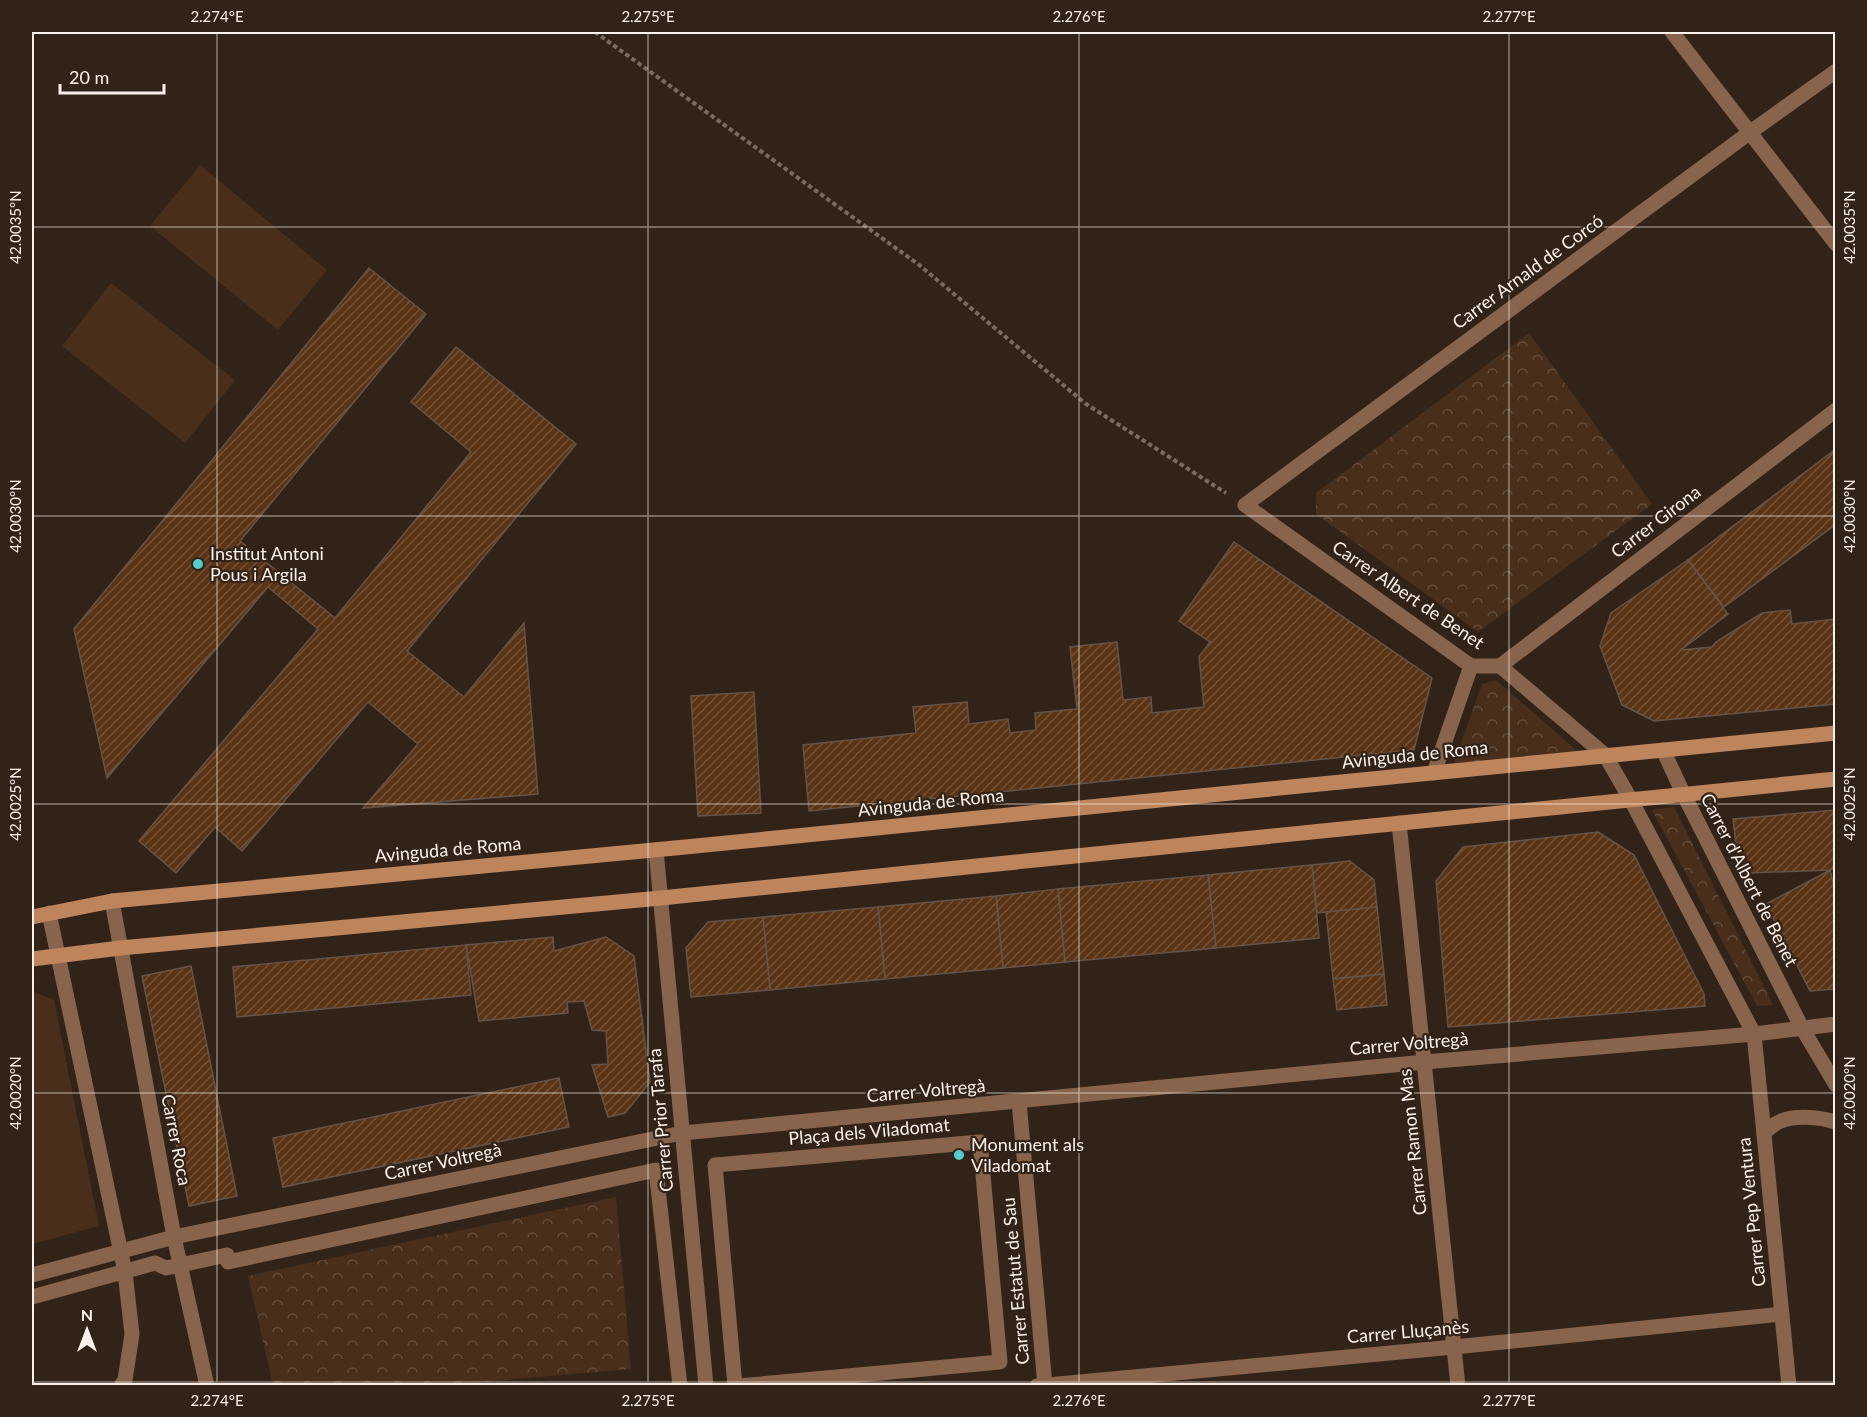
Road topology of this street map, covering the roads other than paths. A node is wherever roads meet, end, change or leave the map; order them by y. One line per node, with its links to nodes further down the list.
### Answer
1 (1672, 32): 3 (street)
2 (1836, 71): 3 (street, Carrer Arnald de Corcó)
3 (1749, 133): 4 (street); 6 (street, Carrer Arnald de Corcó)
4 (1836, 244)
5 (1836, 410): 8 (street, Carrer Girona)
6 (1245, 505): 7 (street, Carrer Albert de Benet)
7 (1471, 666): 8 (street, Carrer Albert de Benet); 12 (street)
8 (1500, 666): 11 (street, Carrer Albert de Benet)
9 (1836, 733): 10 (street, Avinguda de Roma)
10 (1663, 750): 11 (street, Avinguda de Roma); 14 (street, Carrer d'Albert de Benet)
11 (1605, 755): 12 (street, Avinguda de Roma); 15 (street)
12 (1434, 773): 17 (street, Avinguda de Roma)
13 (1836, 779): 14 (street)
14 (1683, 793): 15 (street); 26 (street, Carrer d'Albert de Benet)
15 (1631, 800): 16 (street); 27 (street)
16 (1399, 823): 18 (street); 28 (street, Carrer Ramon Mas)
17 (656, 850): 18 (street, Carrer Prior Tarafa); 19 (street, Avinguda de Roma)
18 (661, 898): 22 (street); 33 (street, Carrer Prior Tarafa)
19 (112, 901): 20 (street, Avinguda de Roma); 22 (street, Carrer Roca)
20 (49, 913): 21 (street, Avinguda de Roma); 23 (street)
21 (32, 916)
22 (120, 948): 23 (street); 34 (street, Carrer Roca)
23 (58, 955): 24 (street); 35 (street)
24 (32, 959)
25 (1836, 1024): 26 (street, Carrer Voltregà)
26 (1802, 1028): 27 (street, Carrer Voltregà); 29 (street)
27 (1755, 1034): 28 (street, Carrer Voltregà); 32 (street, Carrer Pep Ventura)
28 (1425, 1062): 30 (street, Carrer Voltregà); 41 (street, Carrer Ramon Mas)
29 (1836, 1086)
30 (1019, 1102): 33 (street, Carrer Voltregà); 42 (street, Carrer Estatut de Sau)
31 (1836, 1122): 32 (street)
32 (1764, 1132): 40 (street, Carrer Pep Ventura)
33 (682, 1133): 34 (street, Carrer Voltregà); 46 (street, Carrer Prior Tarafa)
34 (174, 1238): 35 (street, Carrer Voltregà); 36 (street, Carrer Roca)
35 (120, 1252): 37 (street); 38 (street, Carrer Voltregà)
36 (180, 1265): 37 (street); 44 (street, Carrer Roca); 45 (street)
37 (125, 1272): 39 (street); 43 (street)
38 (32, 1275)
39 (32, 1297)
40 (1782, 1314): 41 (street, Carrer Lluçanès); 49 (street, Carrer Pep Ventura)
41 (1454, 1347): 42 (street, Carrer Lluçanès); 48 (street, Carrer Ramon Mas)
42 (1041, 1385)
43 (122, 1386)
44 (207, 1386)
45 (680, 1386)
46 (706, 1386)
47 (737, 1386): 47 (street, Plaça dels Viladomat)
48 (1458, 1386)
49 (1789, 1386)

